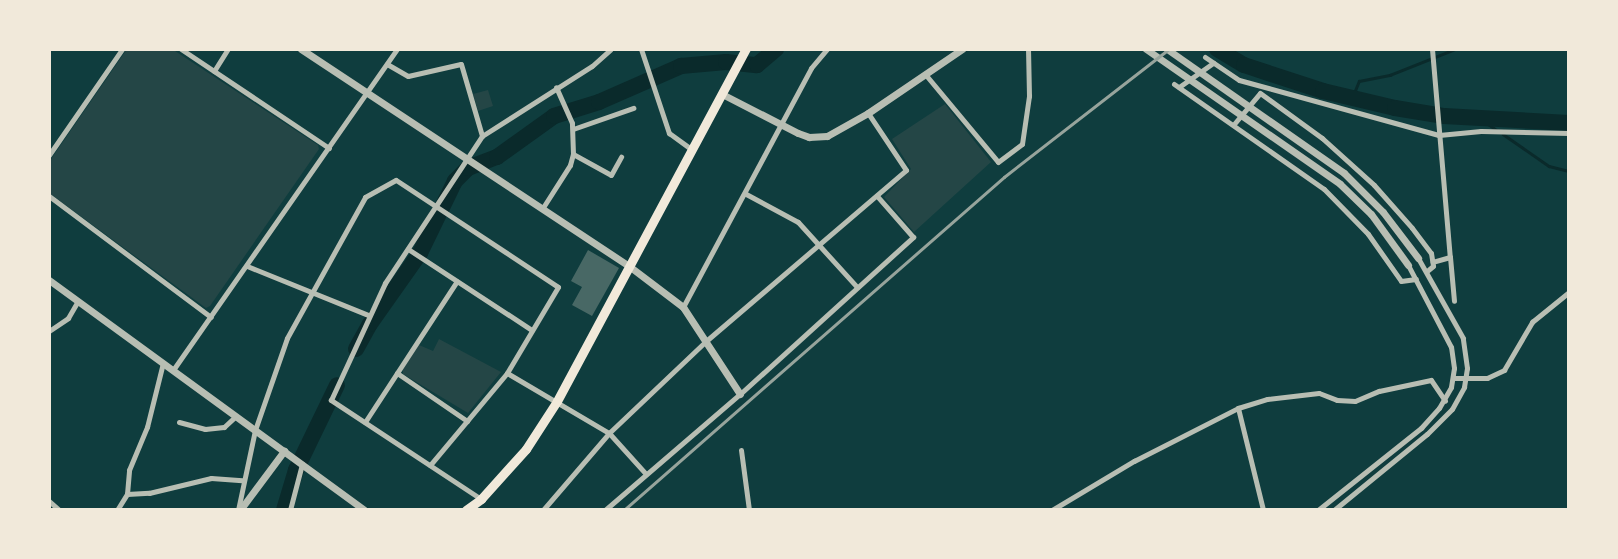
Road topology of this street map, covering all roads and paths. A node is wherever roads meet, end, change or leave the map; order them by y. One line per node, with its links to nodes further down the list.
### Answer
1 (122, 49): 37 (street)
2 (181, 49): 19 (street)
3 (229, 49): 19 (street)
4 (301, 49): 22 (street)
5 (397, 49): 18 (street)
6 (611, 49): 21 (street)
7 (641, 49): 35 (street)
8 (746, 49): 23 (main road)
9 (827, 49): 29 (street)
10 (962, 49): 20 (street)
11 (1028, 49): 20 (street)
12 (1146, 49): 51 (street)
13 (1167, 49): 48 (street)
14 (1439, 49): 15 (street)
15 (1432, 52): 32 (street)
16 (1205, 57): 17 (street)
17 (1213, 63): 24 (street); 28 (street)
18 (387, 64): 22 (street); 33 (street)
19 (214, 71): 34 (street)
20 (925, 75): 27 (street)
21 (556, 87): 30 (street); 33 (street)
22 (367, 93): 34 (street); 39 (street)
23 (722, 94): 29 (street); 35 (main road)
24 (1287, 94): 25 (street); 32 (street)
25 (1278, 107): 28 (street); 49 (street)
26 (633, 108): 30 (street)
27 (868, 113): 29 (street); 41 (street)
28 (1234, 124): 54 (street)
29 (781, 125): 40 (street)
30 (573, 129): 36 (street)
31 (1569, 133): 32 (street)
32 (1438, 135): 47 (street)
33 (482, 136): 39 (street)
34 (329, 148): 52 (street)
35 (691, 149): 50 (main road)
36 (573, 153): 38 (street); 44 (street)
37 (49, 155)
38 (621, 157)
39 (466, 160): 43 (street); 44 (street)
40 (746, 194): 45 (street); 62 (street)
41 (877, 196): 45 (street); 57 (street)
42 (49, 197): 64 (street)
43 (437, 206): 46 (street); 58 (street); 65 (street)
44 (542, 209): 50 (street)
45 (817, 243): 57 (street); 67 (street)
46 (408, 249): 56 (street); 63 (street)
47 (1450, 257): 49 (street); 61 (street)
48 (1418, 258): 53 (street)
49 (1433, 262): 53 (street)
50 (629, 265): 62 (street); 75 (main road)
51 (1408, 265): 54 (street)
52 (247, 266): 58 (street); 64 (street)
53 (1427, 271): 73 (street)
54 (1416, 279): 72 (street)
55 (49, 280): 60 (street)
56 (457, 281): 65 (street); 70 (street)
57 (857, 287): 74 (street)
58 (310, 292): 63 (street); 82 (street)
59 (1569, 292): 73 (street)
60 (78, 301): 66 (street); 68 (street)
61 (1454, 301)
62 (683, 307): 67 (street)
63 (368, 315): 81 (street)
64 (211, 317): 69 (street)
65 (532, 330): 71 (street)
66 (49, 331)
67 (706, 341): 74 (street); 83 (street)
68 (163, 363): 69 (street); 90 (street)
69 (173, 370): 78 (street)
70 (397, 373): 79 (street); 81 (street)
71 (508, 373): 75 (street); 79 (street)
72 (1453, 378): 73 (street); 76 (street)
73 (1466, 379): 105 (street)
74 (740, 394): 88 (street)
75 (557, 401): 83 (street); 91 (main road)
76 (1445, 401): 77 (street); 104 (street)
77 (1238, 408): 102 (street); 103 (street)
78 (236, 416): 80 (street); 82 (street)
79 (467, 421): 87 (street)
80 (179, 422)
81 (365, 422): 87 (street)
82 (255, 430): 85 (street); 89 (street)
83 (609, 433): 88 (street); 99 (street)
84 (741, 450): 101 (street)
85 (284, 451): 86 (street); 95 (street)
86 (302, 464): 96 (street); 97 (street)
87 (429, 465): 91 (street)
88 (646, 474): 100 (street)
89 (242, 480): 90 (street); 95 (street)
90 (127, 494): 94 (street)
91 (481, 499): 98 (main road)
92 (49, 502): 93 (street)
93 (59, 510)
94 (117, 510)
95 (239, 510)
96 (290, 510)
97 (363, 510)
98 (466, 510)
99 (543, 510)
100 (605, 510)
101 (749, 510)
102 (1052, 510)
103 (1263, 510)
104 (1318, 510)
105 (1334, 510)

